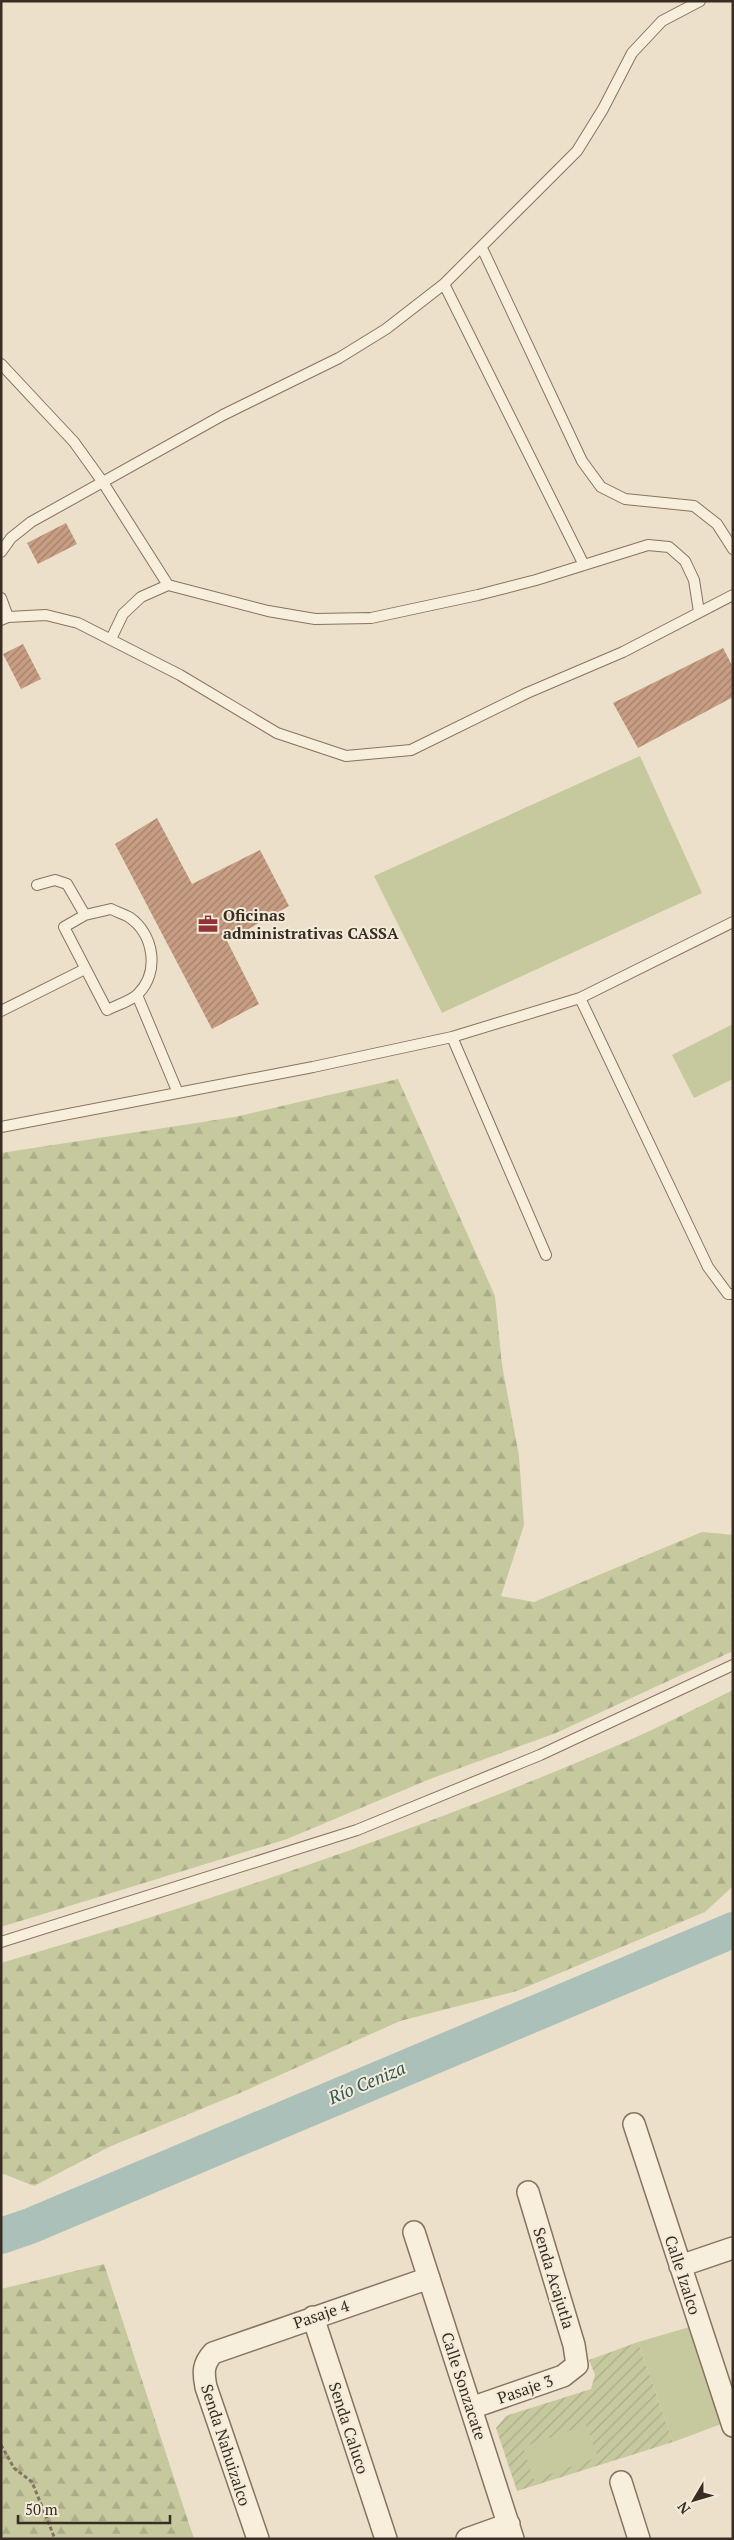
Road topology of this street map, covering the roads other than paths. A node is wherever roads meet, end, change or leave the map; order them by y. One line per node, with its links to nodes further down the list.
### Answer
1 (700, 1): 2 (lane)
2 (482, 248): 3 (lane); 6 (lane)
3 (444, 284): 5 (lane); 8 (lane)
4 (1, 364): 5 (lane)
5 (102, 481): 7 (lane); 9 (lane)
6 (733, 549)
7 (1, 552)
8 (584, 565): 9 (lane); 12 (lane)
9 (168, 585): 14 (lane)
10 (733, 595): 12 (lane)
11 (1, 598): 13 (lane)
12 (699, 612): 14 (lane)
13 (4, 619): 14 (lane)
14 (111, 639)
15 (38, 885): 16 (lane)
16 (85, 915): 18 (lane); 19 (lane)
17 (733, 922): 20 (lane)
18 (85, 969): 19 (lane); 21 (lane)
19 (137, 995): 23 (lane)
20 (580, 998): 22 (lane); 26 (lane)
21 (1, 1011)
22 (452, 1037): 23 (lane); 25 (lane)
23 (178, 1093): 24 (lane)
24 (1, 1128)
25 (546, 1254)
26 (733, 1294)
27 (733, 1665): 28 (lane)
28 (1, 1942)
29 (634, 2124): 33 (street, Calle Izalco)
30 (528, 2192): 37 (street, Senda Acajutla)
31 (414, 2232): 34 (street, Calle Sonzacate)
32 (733, 2248): 33 (street)
33 (680, 2266): 39 (street, Calle Izalco)
34 (429, 2278): 35 (street, Pasaje 4); 38 (street, Calle Sonzacate)
35 (313, 2317): 36 (street, Pasaje 4); 43 (street, Senda Caluco)
36 (213, 2353): 42 (street, Senda Nahuizalco)
37 (577, 2365): 38 (street, Pasaje 3)
38 (471, 2408): 41 (street, Calle Sonzacate)
39 (733, 2426)
40 (621, 2482): 45 (street)
41 (511, 2532): 44 (street)
42 (258, 2539)
43 (386, 2539)
44 (466, 2539)
45 (639, 2539)

